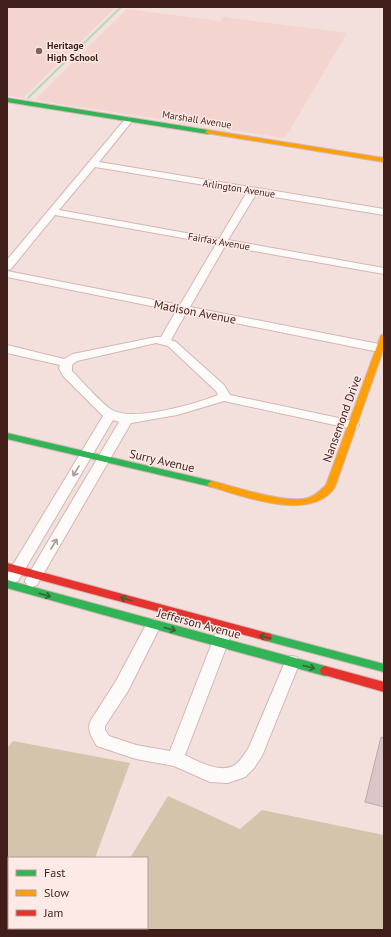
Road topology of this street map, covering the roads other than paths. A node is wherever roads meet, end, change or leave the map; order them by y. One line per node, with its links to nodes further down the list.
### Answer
1 (7, 100): 2 (street, Marshall Avenue)
2 (129, 120): 3 (street, Marshall Avenue); 4 (street)
3 (384, 160)
4 (93, 164): 5 (street, Arlington Avenue); 6 (street)
5 (253, 190): 7 (street, Arlington Avenue); 8 (street)
6 (53, 212): 8 (street, Fairfax Avenue); 9 (street)
7 (384, 212)
8 (222, 242): 10 (street, Fairfax Avenue); 12 (street)
9 (7, 267)
10 (384, 272)
11 (7, 274): 12 (street, Madison Avenue)
12 (182, 309): 14 (street); 15 (street, Madison Avenue)
13 (384, 337): 15 (street, Nansemond Drive)
14 (164, 341): 17 (street); 18 (street)
15 (382, 348): 21 (street, Nansemond Drive)
16 (7, 349): 17 (street)
17 (66, 363): 19 (street)
18 (223, 397): 20 (street); 21 (street)
19 (110, 414): 20 (street); 23 (street)
20 (128, 419): 24 (street)
21 (352, 425): 25 (street, Nansemond Drive)
22 (7, 436): 23 (street, Surry Avenue)
23 (86, 455): 24 (street, Surry Avenue); 26 (street, one-way to 26)
24 (104, 460): 25 (street, Surry Avenue); 27 (street, one-way to 24)
25 (311, 501)
26 (12, 568): 27 (street, Jefferson Avenue); 28 (street)
27 (36, 575): 29 (street); 31 (street, Jefferson Avenue, one-way to 27)
28 (8, 585): 29 (street, Jefferson Avenue)
29 (27, 590): 30 (street, Jefferson Avenue, one-way to 30)
30 (153, 624): 32 (street, Jefferson Avenue, one-way to 32); 36 (street)
31 (226, 626): 32 (street); 34 (street, Jefferson Avenue, one-way to 31)
32 (220, 643): 33 (street, Jefferson Avenue); 36 (street)
33 (292, 662): 35 (street, Jefferson Avenue, one-way to 35); 36 (street)
34 (384, 668)
35 (384, 687)
36 (175, 759)

